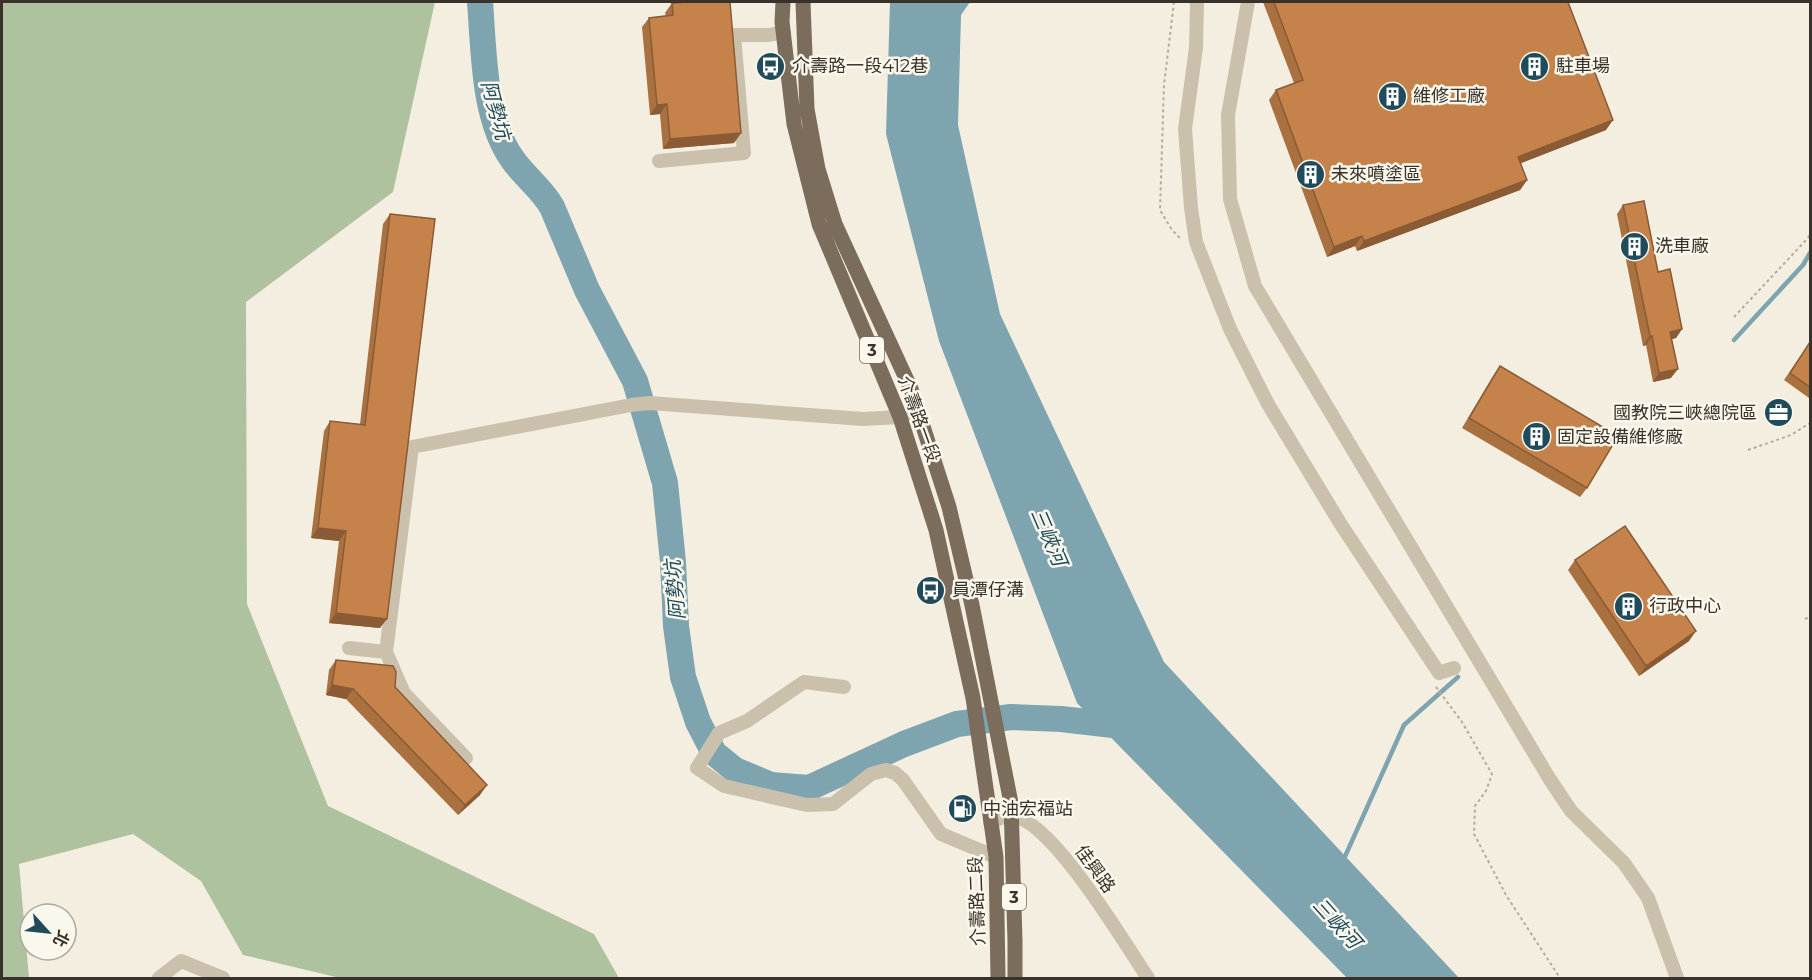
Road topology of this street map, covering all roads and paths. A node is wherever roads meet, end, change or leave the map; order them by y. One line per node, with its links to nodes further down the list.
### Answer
1 (783, 2): 5 (main road, 介壽路一段 / 3)
2 (803, 2): 9 (main road, 介壽路一段 / 3)
3 (1197, 2): 17 (street)
4 (1248, 2): 30 (street)
5 (784, 32): 6 (street); 10 (main road, 介壽路一段 / 3)
6 (659, 161)
7 (1810, 233): 8 (path)
8 (1734, 317)
9 (918, 410): 10 (street); 21 (main road, 介壽路一段 / 3)
10 (900, 417): 16 (street); 22 (main road, 介壽路一段 / 3)
11 (1810, 423): 12 (path)
12 (1748, 450)
13 (1810, 617): 14 (path)
14 (1805, 619)
15 (349, 648): 16 (street)
16 (386, 652): 20 (street)
17 (1454, 668)
18 (844, 687): 23 (street)
19 (1437, 688): 29 (path)
20 (466, 758)
21 (1012, 816): 22 (street); 27 (main road, 介壽路二段 / 3); 28 (street, 佳興路)
22 (990, 822): 23 (main road, 介壽路二段 / 3)
23 (996, 857): 26 (main road, 介壽路二段 / 3)
24 (159, 978): 25 (street)
25 (223, 978)
26 (998, 978)
27 (1015, 978)
28 (1148, 978)
29 (1560, 978)
30 (1677, 978)

